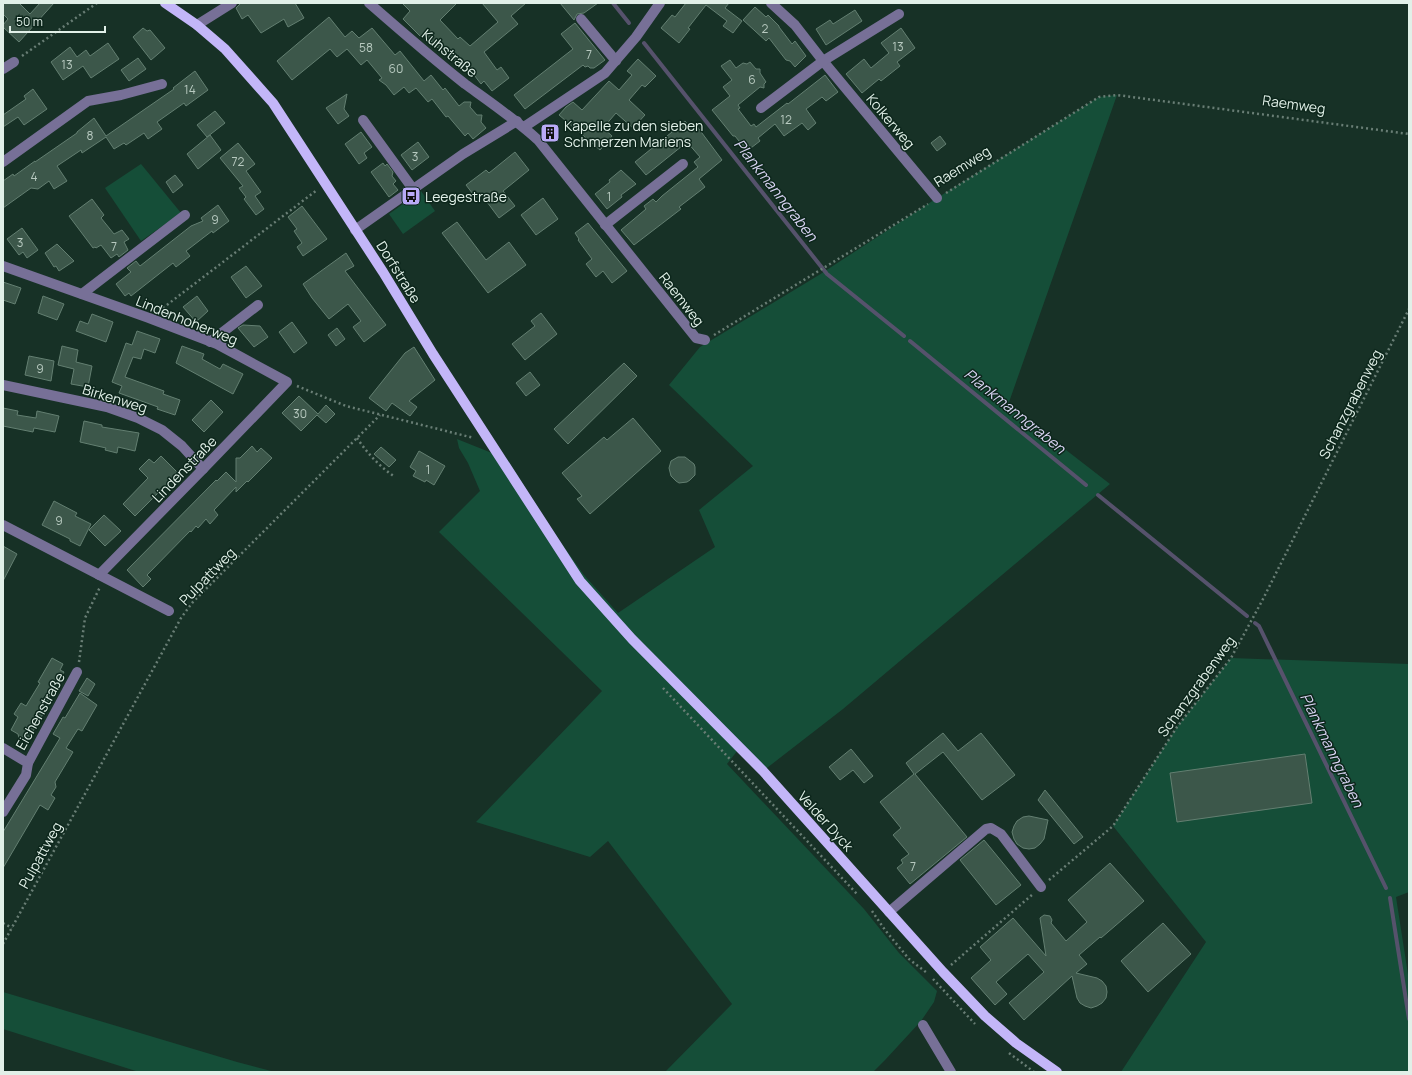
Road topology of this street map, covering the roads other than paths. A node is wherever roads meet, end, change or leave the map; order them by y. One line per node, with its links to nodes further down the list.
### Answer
1 (165, 3): 8 (main road, Dorfstraße)
2 (232, 3): 8 (street)
3 (369, 3): 16 (street, Kuhstraße)
4 (660, 3): 9 (street)
5 (771, 3): 10 (street, Kolkerweg)
6 (898, 14): 10 (street)
7 (581, 19): 9 (street)
8 (197, 25): 23 (main road, Dorfstraße)
9 (616, 61): 16 (street)
10 (823, 61): 14 (street); 20 (street, Kolkerweg)
11 (14, 62): 12 (street)
12 (3, 68)
13 (162, 84): 17 (street)
14 (761, 108)
15 (363, 120): 19 (street)
16 (520, 124): 19 (street); 22 (street, Raemweg)
17 (3, 162)
18 (683, 164): 22 (street)
19 (413, 189): 23 (street)
20 (937, 198)
21 (185, 215): 25 (street)
22 (605, 225): 27 (street, Raemweg)
23 (355, 230): 34 (main road, Dorfstraße)
24 (3, 266): 25 (street, Lindenhoherweg)
25 (82, 294): 28 (street, Lindenhoherweg)
26 (258, 305): 28 (street)
27 (705, 340)
28 (210, 342): 29 (street, Lindenhoherweg)
29 (287, 382): 31 (street, Lindenstraße)
30 (3, 385): 31 (street, Birkenweg)
31 (203, 470): 33 (street, Lindenstraße)
32 (3, 525): 33 (street)
33 (99, 575): 35 (street)
34 (580, 581): 41 (main road, Velder Dyck)
35 (169, 611)
36 (77, 672): 38 (street, Eichenstraße)
37 (3, 748): 38 (street, Eichenstraße)
38 (28, 763): 39 (street, Eichenstraße)
39 (3, 812)
40 (1041, 887): 41 (street)
41 (889, 912): 44 (main road, Velder Dyck)
42 (923, 1025): 43 (street)
43 (951, 1072)
44 (1057, 1072)

